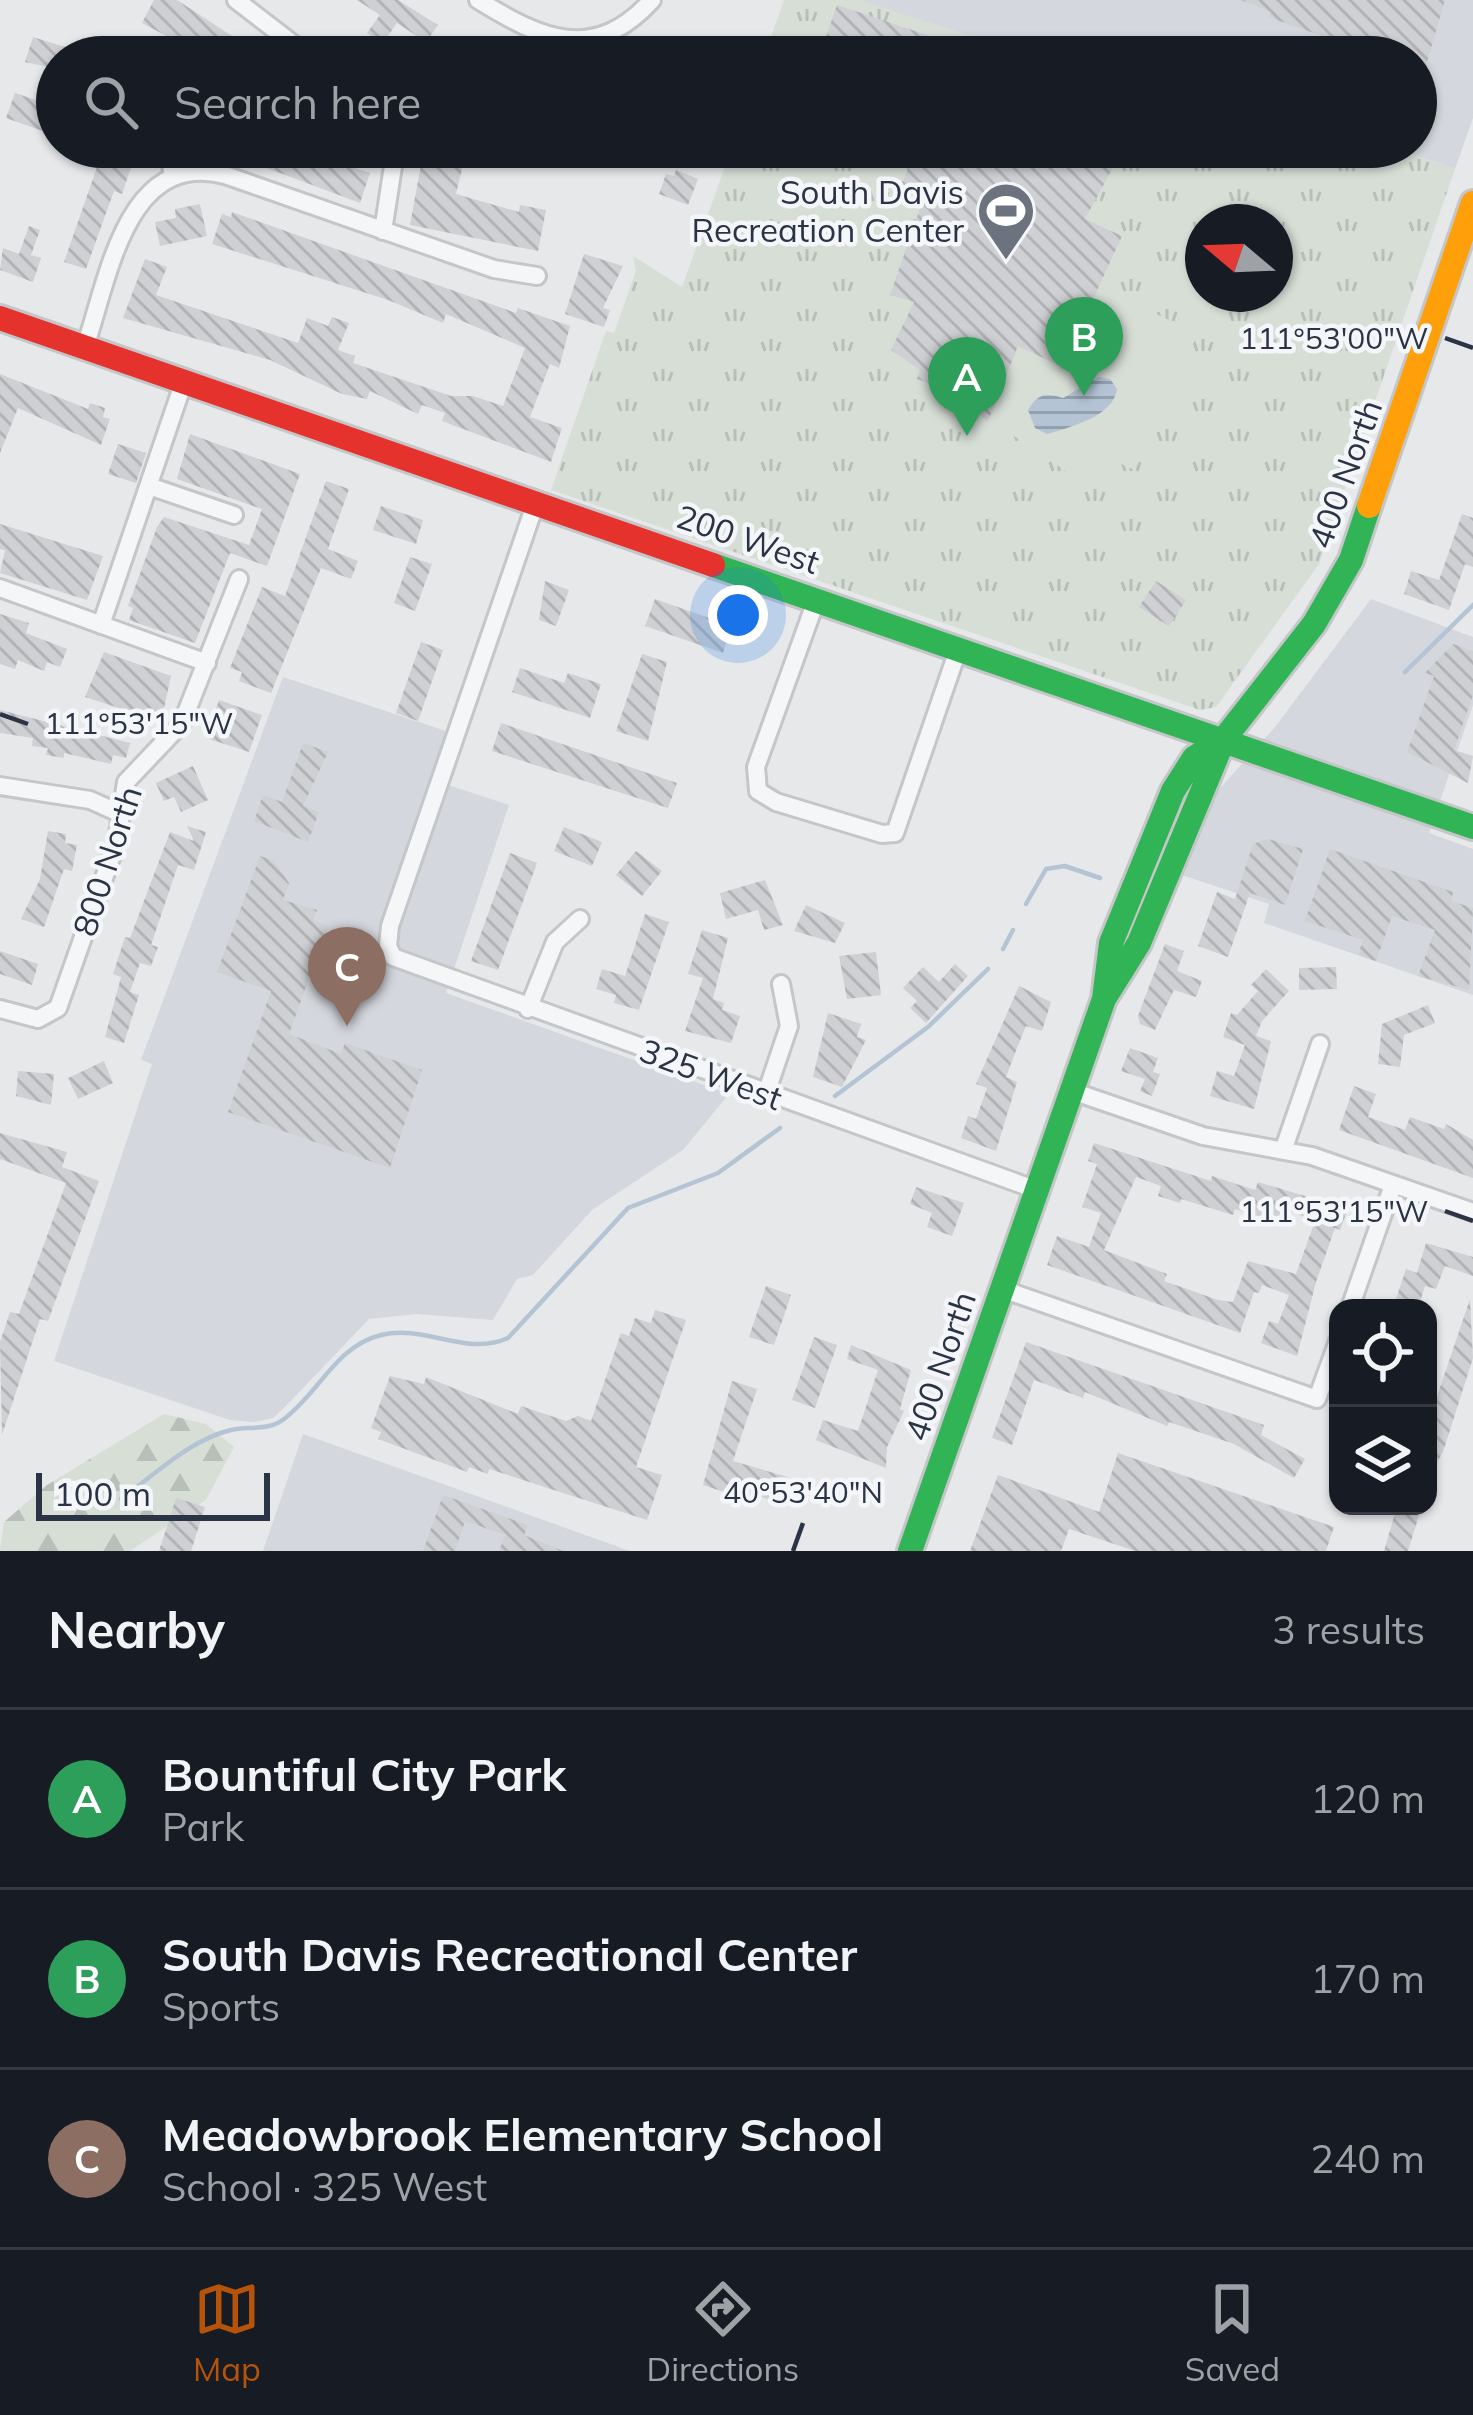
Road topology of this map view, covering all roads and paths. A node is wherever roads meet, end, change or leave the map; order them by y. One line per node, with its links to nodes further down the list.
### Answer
1 (236, 0): 4 (street)
2 (478, 0): 5 (street)
3 (652, 0): 6 (street)
4 (283, 36)
5 (550, 36)
6 (615, 36)
7 (172, 168): 9 (street)
8 (393, 168): 11 (street)
9 (172, 174): 11 (street); 15 (street)
10 (1473, 202): 12 (main road, 400 North)
11 (383, 231): 13 (street)
12 (1463, 262): 26 (main road, 400 North)
13 (538, 276)
14 (0, 318): 15 (main road, 200 West)
15 (85, 347): 16 (main road, 200 West)
16 (184, 381): 17 (street); 18 (main road, 200 West)
17 (149, 486): 19 (street); 23 (street)
18 (536, 502): 22 (main road, 200 West); 33 (street, 325 West)
19 (233, 515)
20 (239, 579): 25 (street, 800 North)
21 (0, 588): 23 (street)
22 (817, 598): 24 (main road, 200 West); 24 (street)
23 (101, 626): 25 (street)
24 (959, 647): 26 (main road, 200 West)
25 (207, 663): 28 (street, 800 North)
26 (1224, 739): 29 (main road, 200 West); 35 (main road, 400 North)
27 (0, 786): 28 (street)
28 (119, 813): 32 (street, 800 North)
29 (1473, 826)
30 (580, 919): 33 (street)
31 (781, 984): 36 (street)
32 (0, 1009)
33 (528, 1009): 36 (street, 325 West)
34 (1320, 1045): 37 (street)
35 (1072, 1091): 37 (street); 39 (main road, 400 North)
36 (766, 1094): 39 (street, 325 West)
37 (1284, 1148): 38 (street)
38 (1393, 1185): 40 (street); 42 (street)
39 (1037, 1190): 41 (main road, 400 North)
40 (1473, 1212)
41 (1002, 1289): 43 (street); 44 (main road, 400 North)
42 (1353, 1299)
43 (1329, 1366)
44 (910, 1551)

